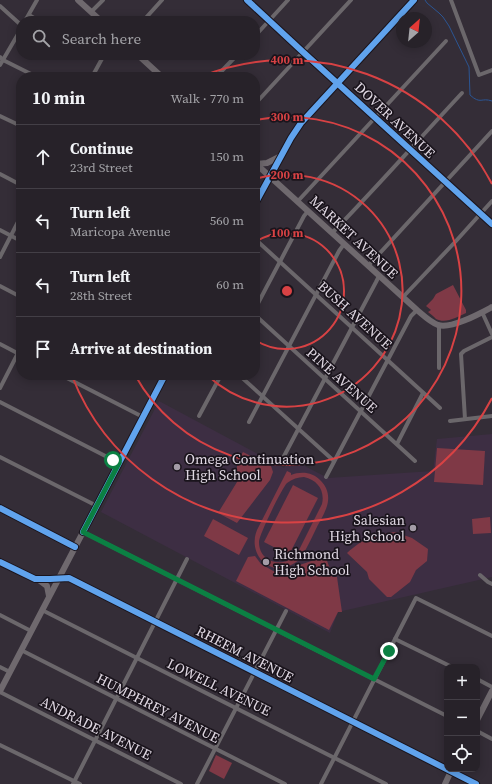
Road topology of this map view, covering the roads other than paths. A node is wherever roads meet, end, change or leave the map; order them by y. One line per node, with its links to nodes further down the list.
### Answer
1 (37, 0): 12 (street)
2 (78, 0): 11 (street)
3 (103, 0): 11 (street)
4 (162, 0): 14 (street)
5 (247, 0): 16 (street, DOVER AVENUE)
6 (288, 0): 16 (street)
7 (350, 0): 20 (street)
8 (414, 0): 31 (street)
9 (450, 0): 26 (street)
10 (0, 6): 15 (street)
11 (91, 12): 13 (street)
12 (29, 16)
13 (95, 16)
14 (148, 16)
15 (16, 20)
16 (269, 20): 17 (street); 20 (street, DOVER AVENUE)
17 (260, 30)
18 (16, 37): 21 (street)
19 (446, 41): 35 (street)
20 (303, 52): 31 (street, DOVER AVENUE); 33 (street)
21 (2, 58): 25 (street); 27 (street)
22 (101, 60): 28 (street)
23 (143, 60): 29 (street)
24 (232, 60): 30 (street)
25 (0, 66)
26 (492, 70)
27 (28, 72)
28 (95, 72)
29 (157, 72)
30 (221, 72)
31 (338, 83): 35 (street, DOVER AVENUE); 39 (street)
32 (462, 92): 38 (street)
33 (260, 99)
34 (0, 116): 36 (street)
35 (375, 118): 38 (street, DOVER AVENUE); 49 (street)
36 (16, 124)
37 (492, 130): 45 (street)
38 (410, 149): 45 (street, DOVER AVENUE); 55 (street)
39 (281, 156): 40 (street); 43 (street)
40 (260, 163)
41 (260, 167): 43 (street, MARKET AVENUE)
42 (0, 174): 44 (street)
43 (270, 176): 46 (street); 49 (street, MARKET AVENUE)
44 (16, 182)
45 (445, 182): 51 (street, DOVER AVENUE); 62 (street)
46 (262, 192): 47 (street)
47 (260, 195)
48 (492, 200): 51 (street)
49 (298, 201): 50 (street, MARKET AVENUE)
50 (308, 210): 55 (street, MARKET AVENUE); 61 (street)
51 (480, 213): 52 (street, DOVER AVENUE); 67 (street)
52 (492, 224)
53 (16, 226): 56 (street)
54 (0, 230): 56 (street)
55 (332, 233): 59 (street, MARKET AVENUE)
56 (11, 236): 57 (street); 60 (street)
57 (16, 238)
58 (260, 244): 61 (street, BUSH AVENUE)
59 (344, 244): 62 (street, MARKET AVENUE); 66 (street)
60 (0, 257)
61 (280, 262): 66 (street, BUSH AVENUE); 68 (street)
62 (368, 266): 63 (street, MARKET AVENUE)
63 (379, 276): 67 (street, MARKET AVENUE); 74 (street)
64 (0, 286): 65 (street)
65 (16, 294)
66 (316, 295): 74 (street, BUSH AVENUE); 78 (street)
67 (402, 297): 70 (street, MARKET AVENUE)
68 (260, 300)
69 (492, 307): 71 (street)
70 (417, 310): 73 (street, MARKET AVENUE); 81 (street)
71 (482, 312): 73 (street); 75 (street)
72 (260, 320): 78 (street, PINE AVENUE)
73 (439, 325): 82 (street)
74 (352, 327): 81 (street, BUSH AVENUE); 83 (street)
75 (492, 334)
76 (492, 337): 97 (street)
77 (0, 344): 79 (street)
78 (289, 346): 83 (street, PINE AVENUE); 90 (street)
79 (16, 352)
80 (16, 359): 88 (street)
81 (388, 360): 89 (street, BUSH AVENUE); 93 (street)
82 (439, 368)
83 (324, 379): 93 (street, PINE AVENUE); 100 (street)
84 (71, 380): 96 (street)
85 (163, 380): 96 (street)
86 (218, 380): 94 (street)
87 (244, 380): 90 (street)
88 (0, 388)
89 (423, 393): 92 (street, BUSH AVENUE); 101 (street)
90 (262, 396): 99 (street); 100 (street)
91 (0, 402): 106 (street)
92 (440, 408)
93 (360, 412): 101 (street, PINE AVENUE); 104 (street)
94 (199, 416)
95 (492, 416): 97 (street)
96 (143, 417): 106 (street)
97 (465, 419): 98 (street)
98 (450, 421)
99 (249, 422)
100 (298, 429): 103 (street); 104 (street)
101 (397, 444): 105 (street, PINE AVENUE)
102 (0, 457): 108 (street)
103 (283, 458)
104 (334, 461): 107 (street)
105 (415, 461)
106 (119, 463): 108 (street)
107 (326, 477)
108 (97, 506): 110 (street)
109 (0, 508): 111 (street)
110 (83, 532): 111 (street); 117 (street)
111 (75, 547): 116 (street)
112 (187, 559): 117 (street)
113 (0, 562): 115 (street, RHEEM AVENUE)
114 (480, 575): 118 (street)
115 (37, 579): 116 (street, RHEEM AVENUE); 119 (street)
116 (59, 579): 119 (street); 123 (street, RHEEM AVENUE)
117 (177, 580): 123 (street); 124 (street)
118 (492, 584)
119 (49, 596): 120 (street)
120 (42, 610): 125 (street); 129 (street, LOWELL AVENUE)
121 (286, 611): 124 (street)
122 (0, 615): 125 (street)
123 (156, 622): 129 (street); 133 (street, RHEEM AVENUE)
124 (276, 630): 133 (street); 134 (street)
125 (31, 631): 128 (street)
126 (492, 636): 127 (street)
127 (396, 638): 130 (street); 134 (street)
128 (21, 650): 132 (street); 139 (street, HUMPHREY AVENUE)
129 (137, 659): 139 (street); 140 (street, LOWELL AVENUE)
130 (446, 664)
131 (0, 667): 132 (street)
132 (10, 672): 138 (street)
133 (255, 672): 140 (street); 143 (street, RHEEM AVENUE)
134 (374, 679): 141 (street); 143 (street)
135 (480, 681): 136 (street)
136 (492, 687)
137 (492, 691): 142 (street)
138 (0, 692): 146 (street, ANDRADE AVENUE)
139 (116, 699): 146 (street); 148 (street, HUMPHREY AVENUE)
140 (236, 708): 148 (street); 149 (street, LOWELL AVENUE)
141 (444, 714)
142 (480, 714)
143 (353, 722): 149 (street); 150 (street, RHEEM AVENUE)
144 (480, 733): 145 (street)
145 (492, 739)
146 (95, 740): 153 (street); 155 (street, ANDRADE AVENUE)
147 (0, 744): 153 (street)
148 (215, 749): 156 (street); 157 (street, HUMPHREY AVENUE)
149 (334, 758): 158 (street); 159 (street, LOWELL AVENUE)
150 (444, 766)
151 (451, 772): 160 (street)
152 (455, 772): 161 (street, RHEEM AVENUE)
153 (74, 783): 154 (street)
154 (80, 784)
155 (181, 784)
156 (198, 784)
157 (285, 784)
158 (321, 784)
159 (386, 784)
160 (444, 784)
161 (476, 784)

